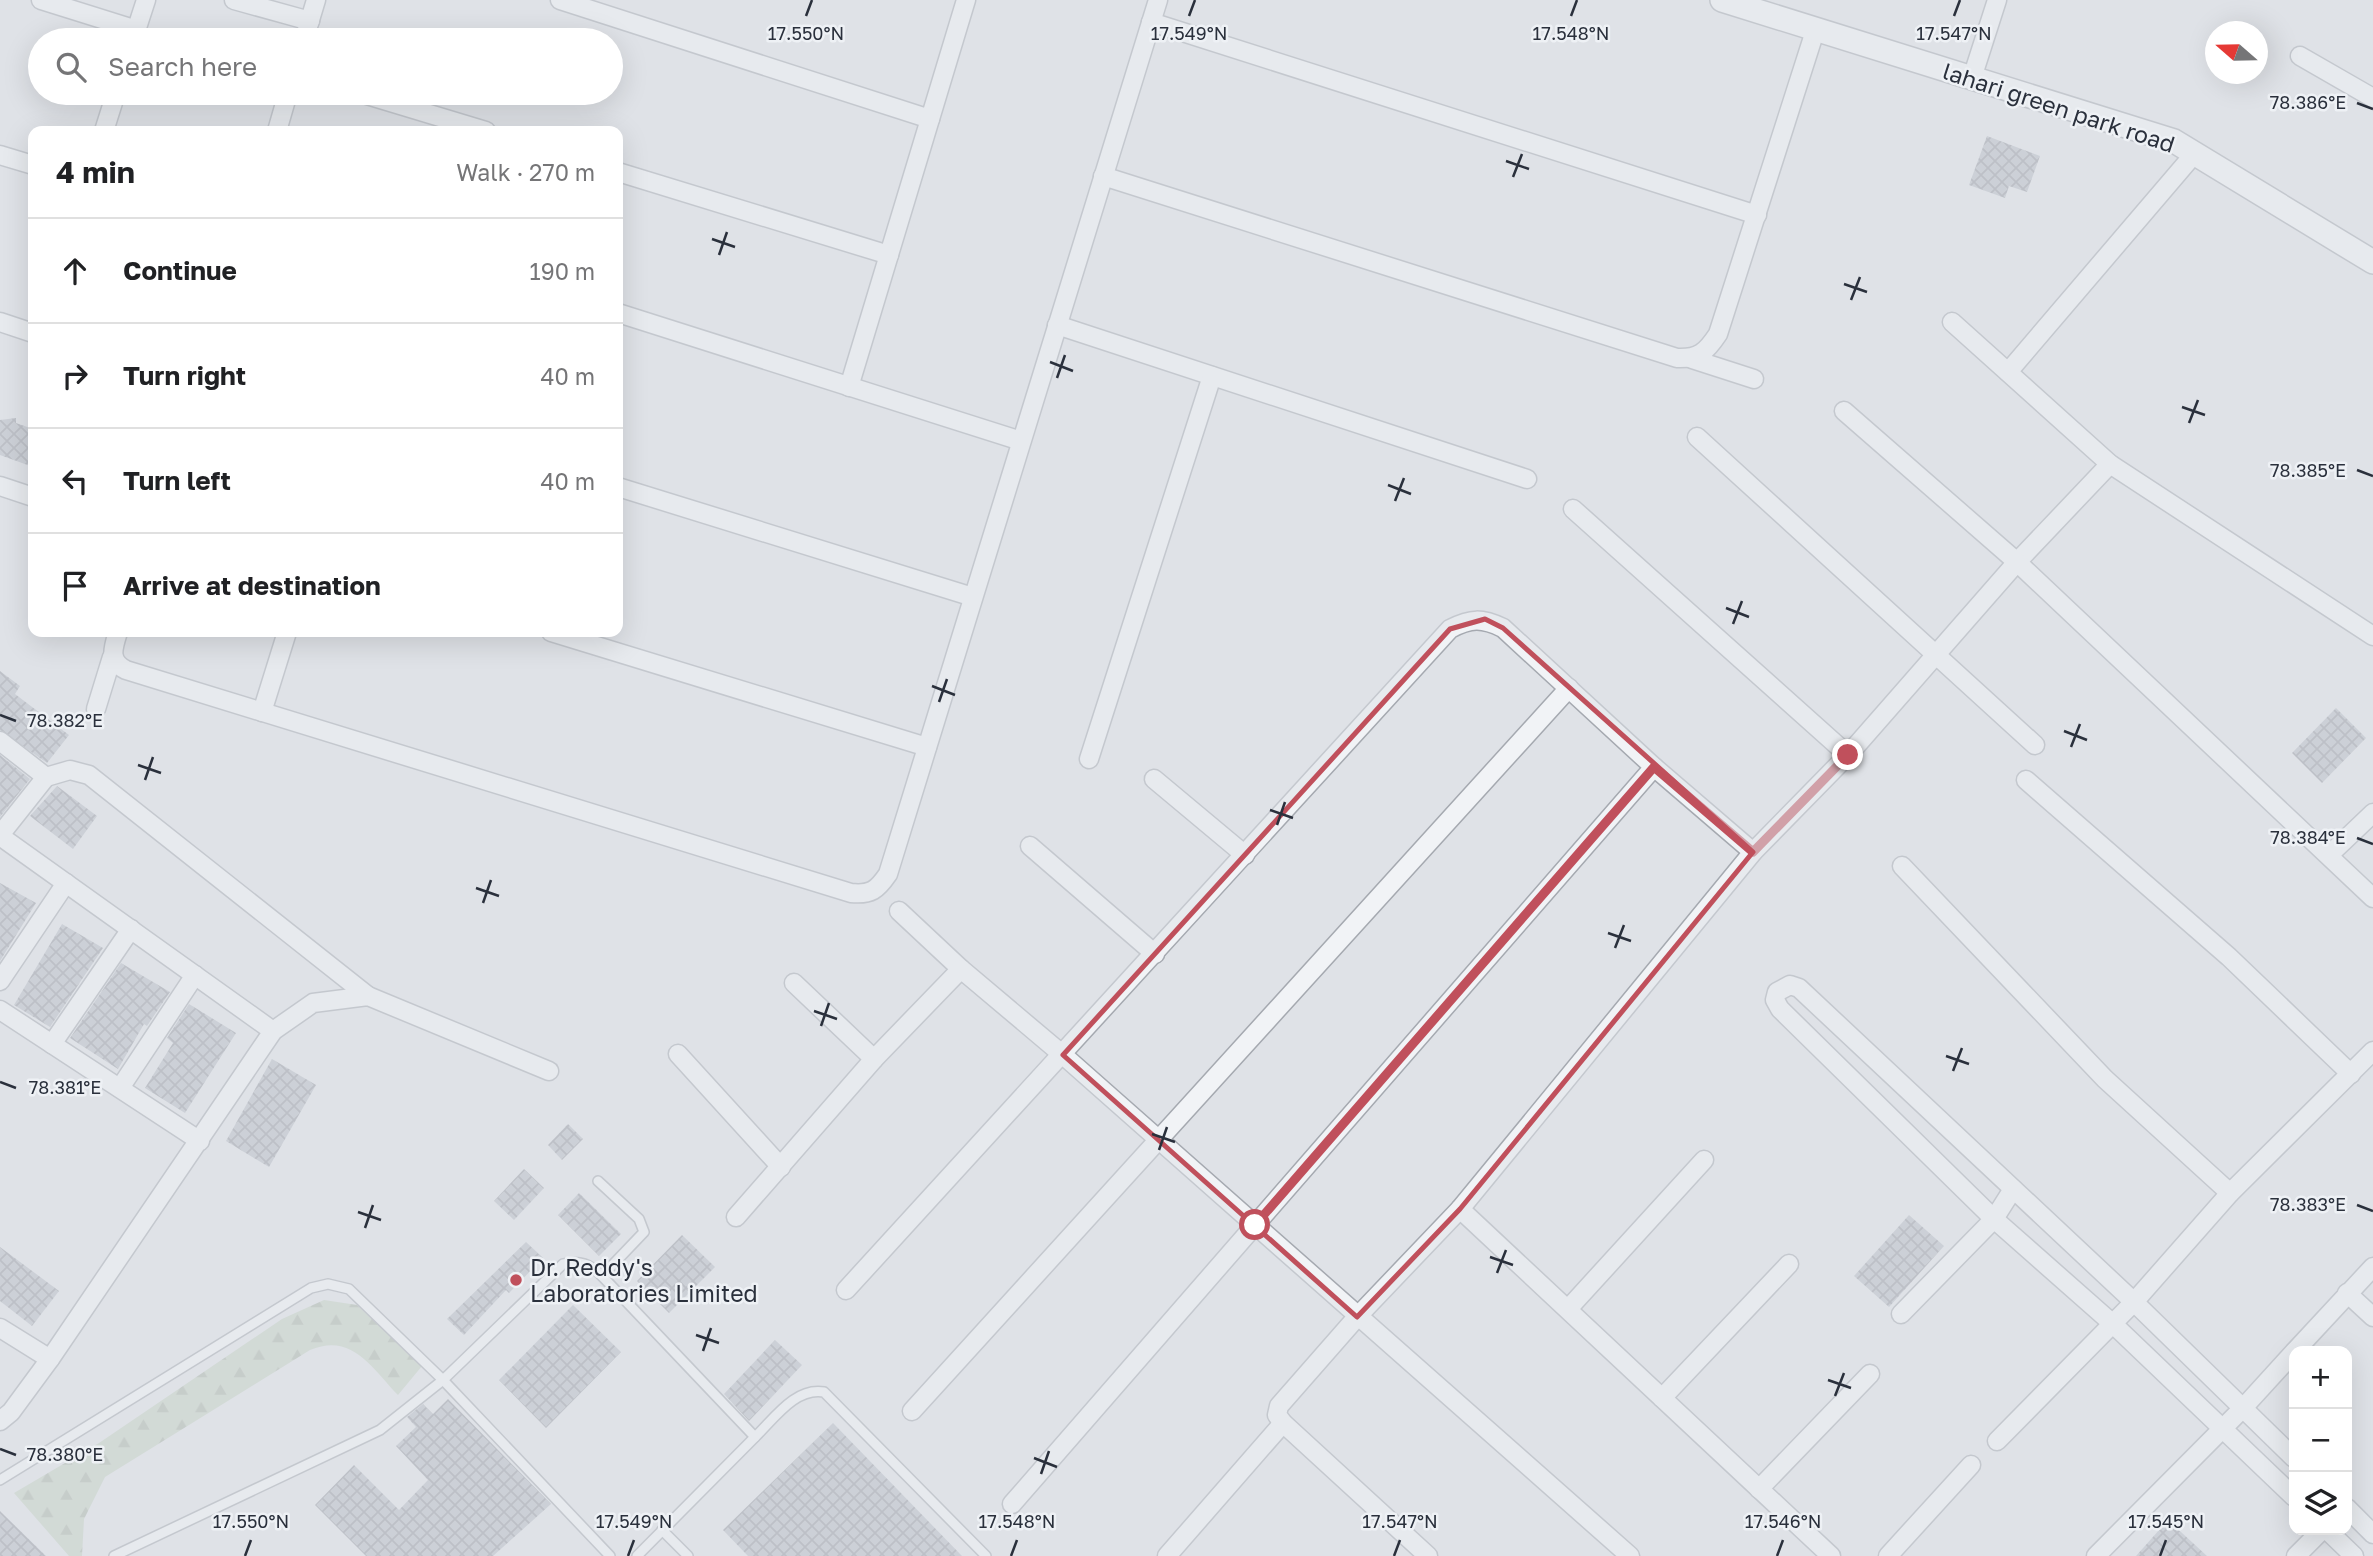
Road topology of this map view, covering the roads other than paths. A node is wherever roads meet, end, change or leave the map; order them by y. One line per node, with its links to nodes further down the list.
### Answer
1 (41, 0): 12 (street)
2 (146, 0): 13 (street)
3 (234, 0): 10 (street)
4 (316, 0): 10 (street)
5 (560, 0): 22 (street)
6 (965, 0): 22 (street)
7 (1158, 0): 11 (street)
8 (1722, 0): 15 (street, lahari green park road)
9 (1997, 0): 17 (street)
10 (310, 21): 14 (street)
11 (1151, 22): 30 (street); 31 (street)
12 (116, 28)
13 (137, 28)
14 (308, 28)
15 (1815, 31): 17 (street, lahari green park road); 31 (street)
16 (2300, 56): 18 (street)
17 (1972, 78): 26 (street, lahari green park road)
18 (2373, 98)
19 (112, 105): 23 (street)
20 (285, 105): 24 (street)
21 (400, 105): 25 (street)
22 (930, 119): 32 (street)
23 (106, 126)
24 (278, 126)
25 (469, 126)
26 (2195, 153): 33 (street, lahari green park road); 40 (street)
27 (0, 155): 28 (street)
28 (28, 163)
29 (623, 174): 32 (street)
30 (1103, 176): 37 (street); 39 (street)
31 (1757, 215): 39 (street)
32 (888, 255): 43 (street)
33 (2373, 262)
34 (623, 315): 43 (street)
35 (0, 322): 38 (street)
36 (1952, 322): 40 (street)
37 (1057, 326): 41 (street); 46 (street)
38 (28, 330)
39 (1692, 359): 42 (street)
40 (2008, 372): 47 (street)
41 (1212, 376): 48 (street); 68 (street)
42 (1754, 379)
43 (849, 387): 46 (street)
44 (1844, 411): 53 (street)
45 (1696, 437): 59 (street)
46 (1021, 441): 54 (street)
47 (2109, 464): 53 (street); 55 (street)
48 (1527, 479)
49 (0, 486): 51 (street)
50 (623, 489): 54 (street)
51 (28, 496)
52 (1573, 509): 67 (street)
53 (2017, 562): 59 (street); 78 (street)
54 (973, 597): 66 (street)
55 (2373, 636)
56 (117, 637): 60 (street)
57 (285, 637): 63 (street)
58 (567, 637): 66 (street)
59 (1936, 654): 65 (street); 67 (street)
60 (113, 657): 62 (street); 63 (street)
61 (1569, 688): 69 (street); 77 (street); 100 (street)
62 (96, 709)
63 (262, 712): 66 (street)
64 (0, 741): 70 (street)
65 (2035, 745)
66 (927, 747)
67 (1848, 755): 76 (street)
68 (1089, 760)
69 (1654, 767): 76 (street); 110 (street)
70 (46, 777): 74 (street); 89 (street)
71 (1154, 779): 77 (street)
72 (2026, 780): 98 (street)
73 (2373, 813): 78 (street)
74 (0, 836): 80 (street)
75 (1030, 846): 84 (street)
76 (1753, 852): 107 (street)
77 (1245, 855): 84 (street)
78 (2329, 855): 81 (street)
79 (1902, 866): 106 (street)
80 (66, 883): 83 (street); 87 (street)
81 (2373, 898)
82 (899, 911): 85 (street)
83 (131, 929): 86 (street); 92 (street)
84 (1155, 954): 95 (street)
85 (961, 969): 95 (street); 96 (street)
86 (195, 975): 91 (street); 99 (street)
87 (0, 981)
88 (794, 983): 96 (street)
89 (368, 996): 91 (street); 97 (street)
90 (0, 1010): 92 (street)
91 (273, 1031): 101 (street)
92 (52, 1044): 99 (street)
93 (2373, 1051): 98 (street)
94 (678, 1054): 103 (street)
95 (1063, 1055): 100 (street); 114 (street)
96 (874, 1059): 103 (street)
97 (549, 1071)
98 (2351, 1074): 106 (street)
99 (120, 1088): 101 (street)
100 (1159, 1139): 110 (street); 130 (street)
101 (200, 1141): 125 (street)
102 (1704, 1160): 117 (street)
103 (781, 1167): 108 (street)
104 (597, 1181): 113 (lane)
105 (2014, 1189): 109 (street); 109 (street); 116 (street)
106 (2230, 1193): 116 (street)
107 (1460, 1209): 117 (street); 119 (street)
108 (736, 1217)
109 (1994, 1219): 118 (street); 121 (street)
110 (1255, 1225): 119 (street); 141 (street)
111 (1788, 1264): 128 (street)
112 (2373, 1267): 115 (street)
113 (602, 1276): 127 (lane); 134 (lane)
114 (846, 1290)
115 (2347, 1293): 120 (street); 123 (street)
116 (2134, 1302): 121 (street); 129 (street)
117 (1568, 1310): 128 (street)
118 (1901, 1314)
119 (1357, 1317): 132 (street); 154 (street)
120 (2373, 1317)
121 (2113, 1324): 133 (street); 135 (street)
122 (0, 1328): 125 (street)
123 (2299, 1346)
124 (2289, 1357): 129 (street)
125 (50, 1359): 131 (street)
126 (1870, 1374): 139 (street)
127 (443, 1380): 138 (lane); 147 (lane); 148 (lane)
128 (1662, 1398): 139 (street)
129 (2243, 1408): 133 (street); 136 (street)
130 (912, 1411)
131 (0, 1421)
132 (1283, 1423): 152 (street); 153 (street)
133 (2223, 1426): 140 (street); 157 (street)
134 (755, 1437): 143 (lane); 151 (lane)
135 (1997, 1441)
136 (2289, 1453)
137 (1971, 1465): 156 (street)
138 (0, 1480)
139 (1759, 1489): 155 (street)
140 (2289, 1492)
141 (1012, 1504)
142 (2352, 1515): 144 (street)
143 (662, 1530): 149 (lane); 150 (lane)
144 (2373, 1534)
145 (2317, 1535): 158 (street)
146 (2333, 1535): 159 (street)
147 (114, 1556)
148 (610, 1556)
149 (637, 1556)
150 (688, 1556)
151 (986, 1556)
152 (1167, 1556)
153 (1428, 1556)
154 (1630, 1556)
155 (1831, 1556)
156 (1888, 1556)
157 (2096, 1556)
158 (2296, 1556)
159 (2354, 1556)

